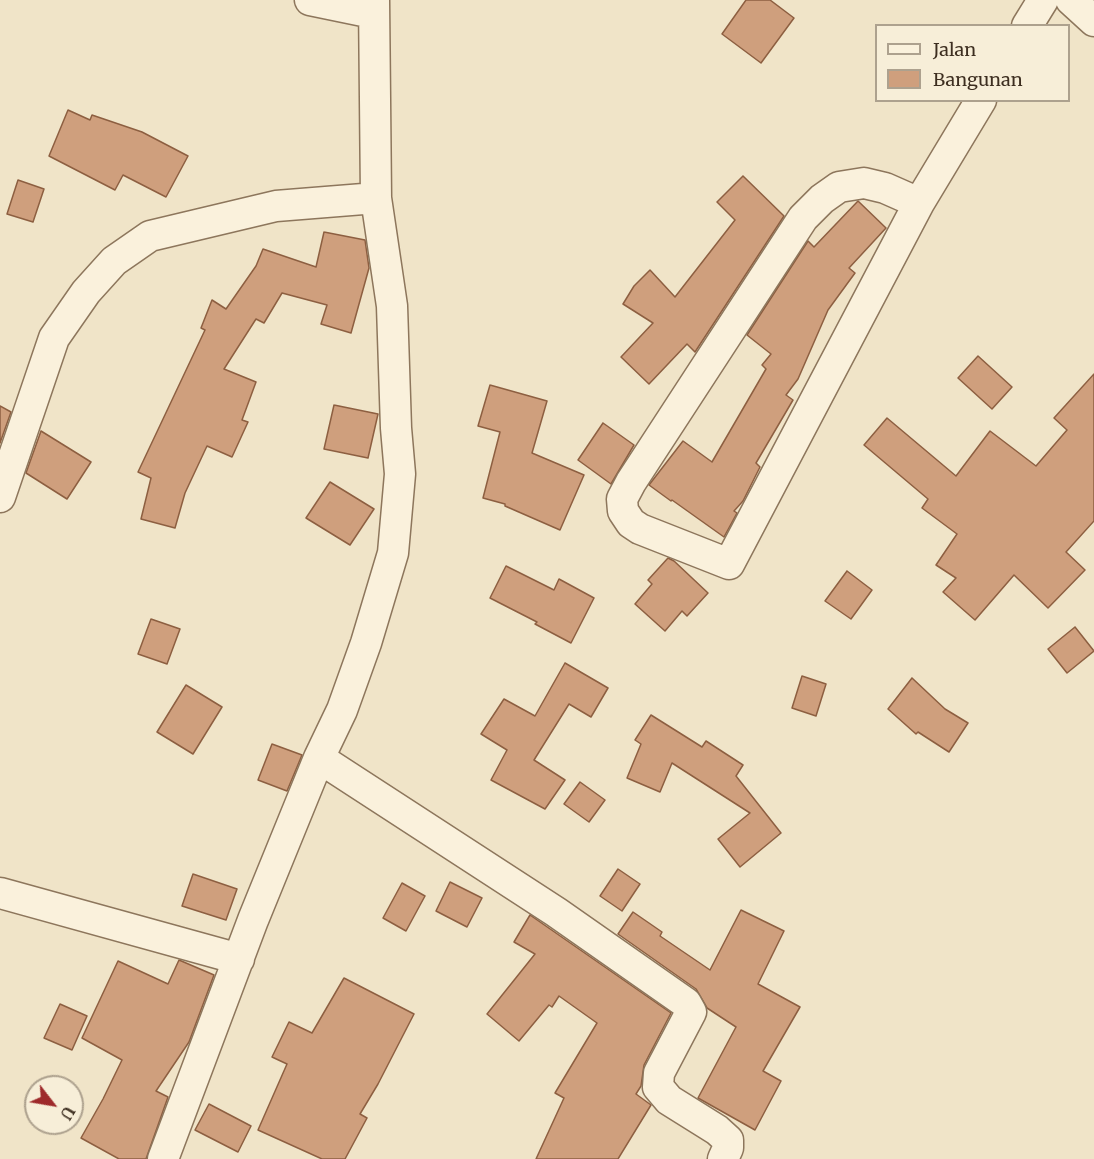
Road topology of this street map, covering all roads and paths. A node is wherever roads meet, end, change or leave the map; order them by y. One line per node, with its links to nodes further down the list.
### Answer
1 (310, 0): 4 (street)
2 (1043, 0): 6 (street)
3 (1071, 0): 5 (street)
4 (374, 7): 8 (street)
5 (1094, 21)
6 (1028, 24)
7 (980, 102): 9 (street)
8 (376, 198): 10 (street); 11 (street)
9 (919, 203): 9 (street)
10 (0, 497)
11 (319, 758): 13 (street); 15 (street)
12 (0, 893): 13 (street)
13 (239, 959): 14 (street)
14 (163, 1159)
15 (723, 1159)

